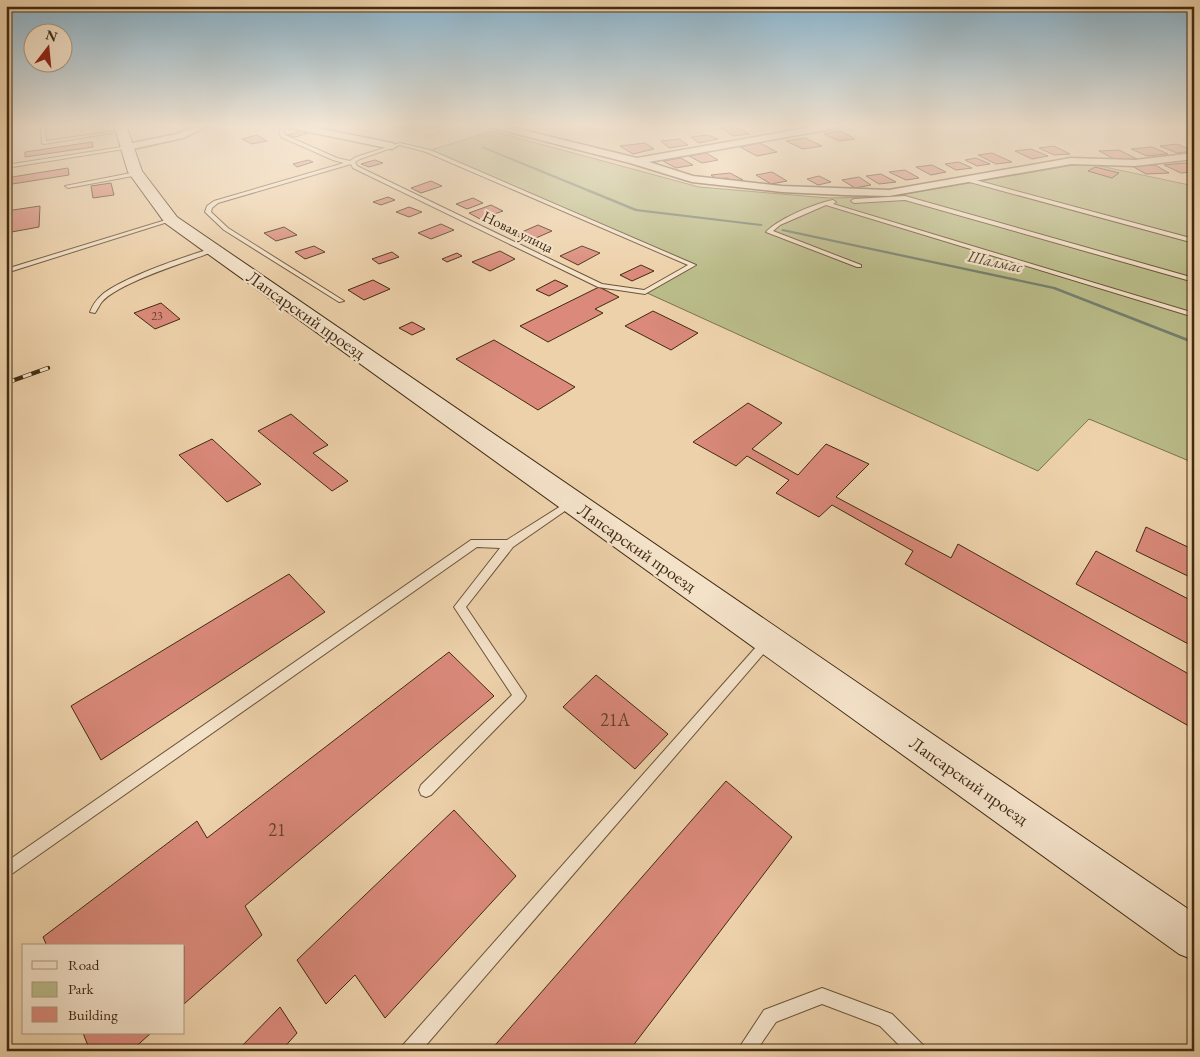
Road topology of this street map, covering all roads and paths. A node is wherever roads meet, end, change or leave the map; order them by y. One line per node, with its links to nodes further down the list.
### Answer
1 (134, 174): 9 (lane)
2 (136, 174): 13 (street, Лапсарский проезд)
3 (310, 174): 19 (lane)
4 (370, 174): 5 (lane, Новая улица)
5 (482, 174)
6 (676, 174): 10 (street)
7 (999, 174): 8 (street)
8 (968, 180): 10 (street); 14 (lane)
9 (68, 186)
10 (844, 192): 11 (lane)
11 (854, 201): 12 (lane); 18 (lane)
12 (826, 202): 16 (lane); 21 (lane)
13 (170, 220): 15 (street, Лапсарский проезд); 17 (lane)
14 (1194, 241)
15 (213, 250): 20 (lane); 22 (street, Лапсарский проезд)
16 (859, 266)
17 (6, 271)
18 (1194, 280)
19 (341, 301)
20 (93, 312)
21 (1194, 315)
22 (572, 502): 23 (lane); 24 (street, Лапсарский проезд)
23 (509, 544): 25 (lane); 26 (lane)
24 (768, 640): 27 (street, Лапсарский проезд); 28 (lane)
25 (426, 790)
26 (6, 871)
27 (1194, 939)
28 (409, 1051)
29 (746, 1051): 30 (lane)
30 (917, 1051)

